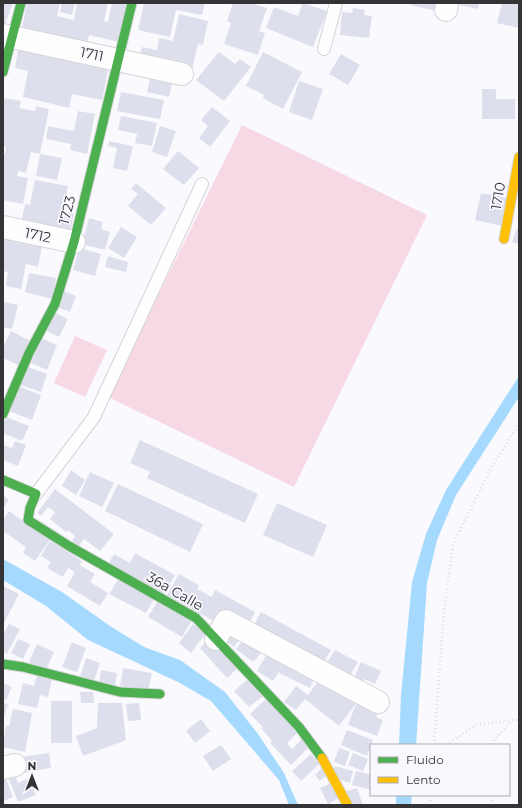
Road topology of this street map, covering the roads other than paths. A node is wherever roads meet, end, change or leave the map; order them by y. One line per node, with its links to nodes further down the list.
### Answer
1 (21, 3): 4 (street)
2 (132, 3): 6 (street, 1723)
3 (336, 3): 5 (lane)
4 (8, 36): 6 (street, 1711); 7 (street)
5 (324, 49)
6 (119, 60): 8 (street, 1711); 13 (street, 1723)
7 (3, 72)
8 (182, 74)
9 (519, 157): 12 (street, 1710)
10 (202, 184): 16 (lane)
11 (3, 227): 13 (street, 1712)
12 (504, 239)
13 (74, 242): 14 (street, 1723)
14 (3, 414)
15 (3, 480): 16 (street)
16 (36, 494): 17 (street, 36a Calle)
17 (216, 638): 20 (street); 21 (street, 36a Calle)
18 (3, 664): 19 (street)
19 (160, 694)
20 (378, 702)
21 (346, 804)

